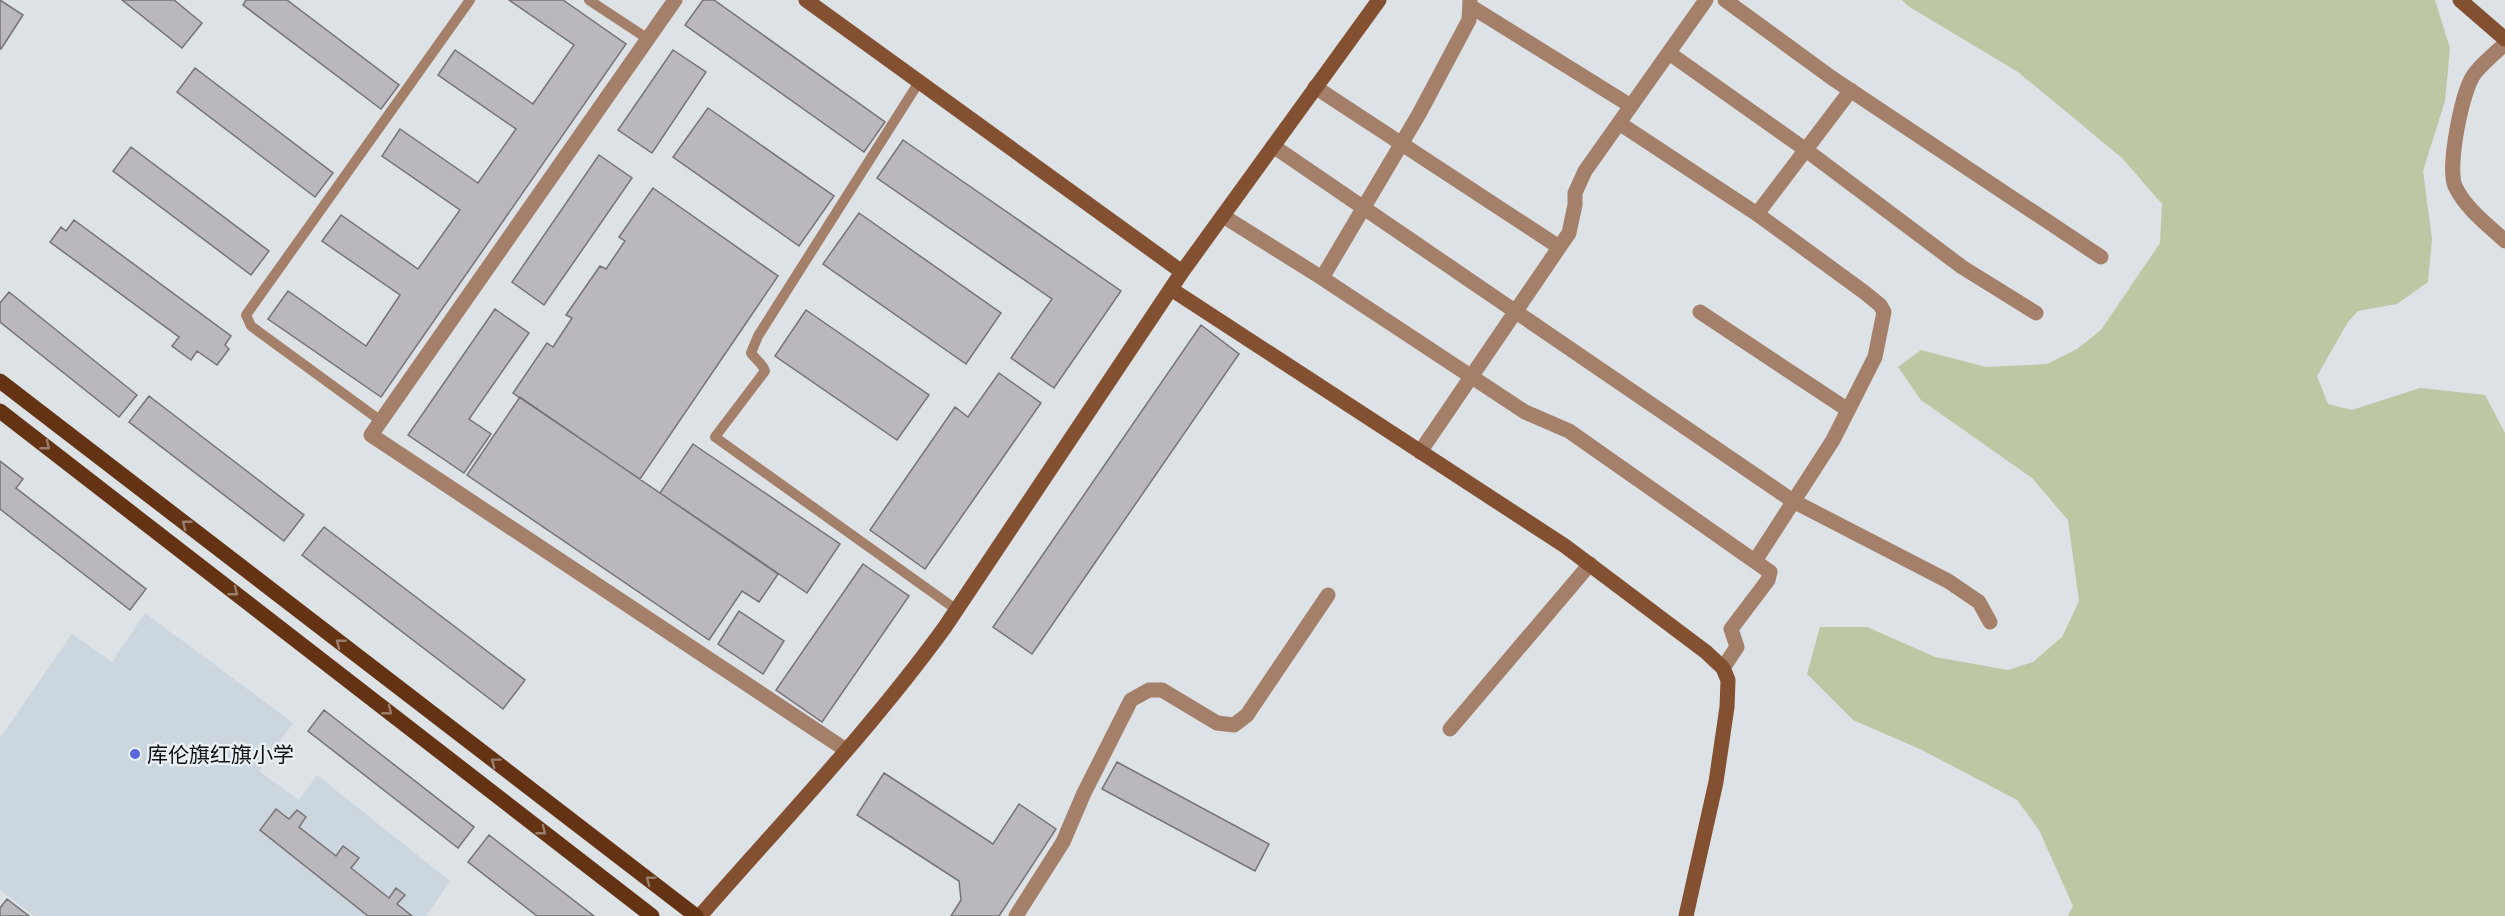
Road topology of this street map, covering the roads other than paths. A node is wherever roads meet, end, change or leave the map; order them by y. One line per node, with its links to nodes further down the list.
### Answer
1 (470, 0): 37 (lane)
2 (589, 0): 10 (lane)
3 (675, 0): 10 (street)
4 (806, 0): 13 (street)
5 (1379, 0): 14 (street)
6 (1706, 0): 12 (street)
7 (1725, 0): 15 (street)
8 (2460, 0): 11 (street)
9 (1470, 3): 16 (street); 18 (street)
10 (648, 39): 37 (street)
11 (2505, 41): 24 (street)
12 (1669, 52): 16 (street); 20 (street)
13 (920, 82): 27 (street); 43 (lane)
14 (1315, 87): 18 (street); 19 (street)
15 (1851, 90): 20 (street); 26 (street)
16 (1631, 106): 17 (street)
17 (1619, 123): 22 (street); 25 (street)
18 (1402, 143): 21 (street); 25 (street)
19 (1273, 147): 21 (street); 23 (street)
20 (1806, 150): 22 (street); 32 (street)
21 (1363, 208): 28 (street); 30 (street)
22 (1757, 214): 35 (street)
23 (1223, 216): 27 (street); 28 (street)
24 (2505, 241)
25 (1559, 247): 30 (street)
26 (2101, 257)
27 (1182, 272): 29 (street)
28 (1322, 278): 33 (street)
29 (1171, 289): 38 (street); 43 (street)
30 (1515, 312): 33 (street); 39 (street)
31 (1700, 312): 35 (street)
32 (2036, 313)
33 (1471, 376): 38 (street); 40 (street)
34 (0, 381): 49 (main road, one-way to 34)
35 (1848, 410): 39 (street)
36 (0, 411): 48 (main road, one-way to 48)
37 (381, 421): 47 (street)
38 (1420, 452): 41 (street)
39 (1793, 501): 40 (street); 44 (street)
40 (1755, 561): 45 (street)
41 (1590, 564): 45 (street); 46 (street)
42 (1328, 595): 50 (street)
43 (957, 610): 47 (street)
44 (1990, 622)
45 (1723, 668): 51 (street)
46 (1450, 729)
47 (846, 750): 49 (street)
48 (652, 916)
49 (698, 916)
50 (1016, 916)
51 (1686, 916)

